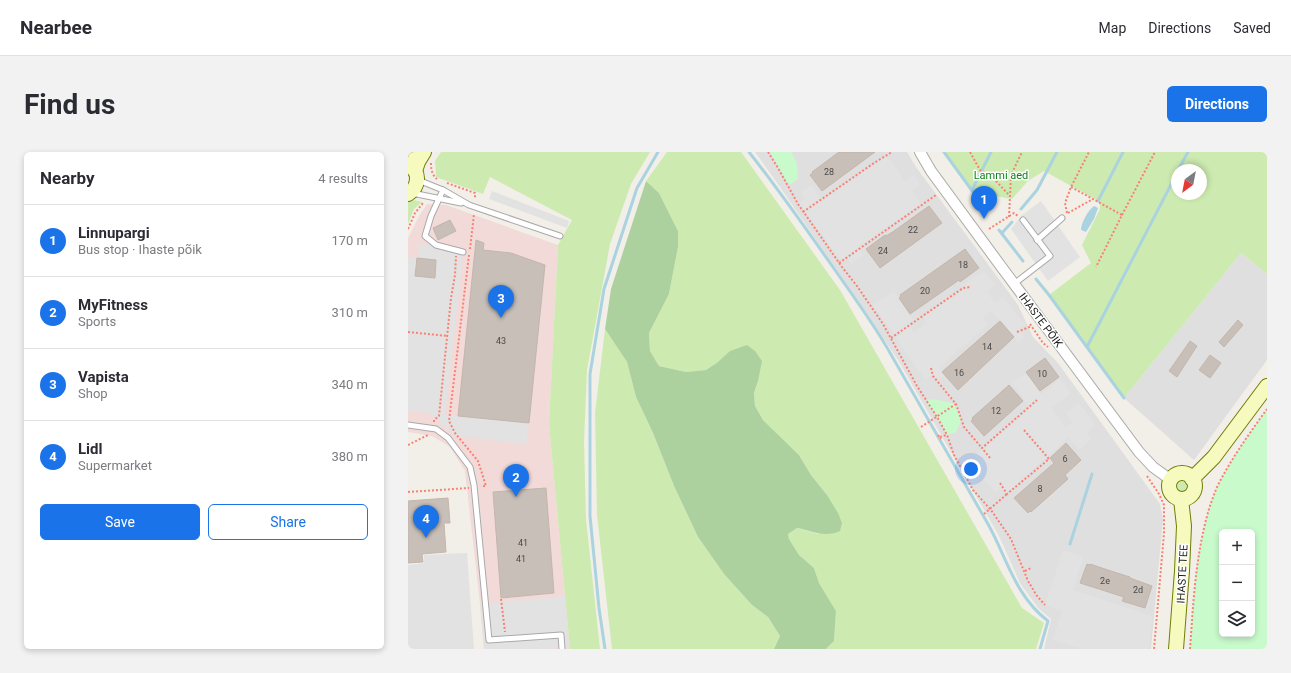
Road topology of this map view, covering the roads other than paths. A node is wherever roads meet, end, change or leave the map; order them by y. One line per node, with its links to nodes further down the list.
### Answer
1 (412, 152): 4 (street)
2 (920, 152): 15 (street, IHASTE PÕIK)
3 (427, 155): 5 (street)
4 (408, 157)
5 (413, 172): 6 (lane); 7 (street)
6 (443, 190): 8 (lane); 9 (lane)
7 (409, 193): 8 (lane)
8 (438, 199): 9 (lane); 14 (lane)
9 (466, 204): 12 (lane)
10 (1062, 218): 13 (lane)
11 (1023, 220): 13 (lane)
12 (560, 236)
13 (1038, 240): 15 (lane)
14 (463, 252)
15 (1014, 284): 19 (street, IHASTE PÕIK)
16 (1267, 386): 18 (street)
17 (408, 426): 21 (lane)
18 (1192, 479): 19 (street); 20 (street)
19 (1171, 480): 20 (street)
20 (1182, 499): 22 (street, IHASTE TEE)
21 (562, 649)
22 (1176, 649)

